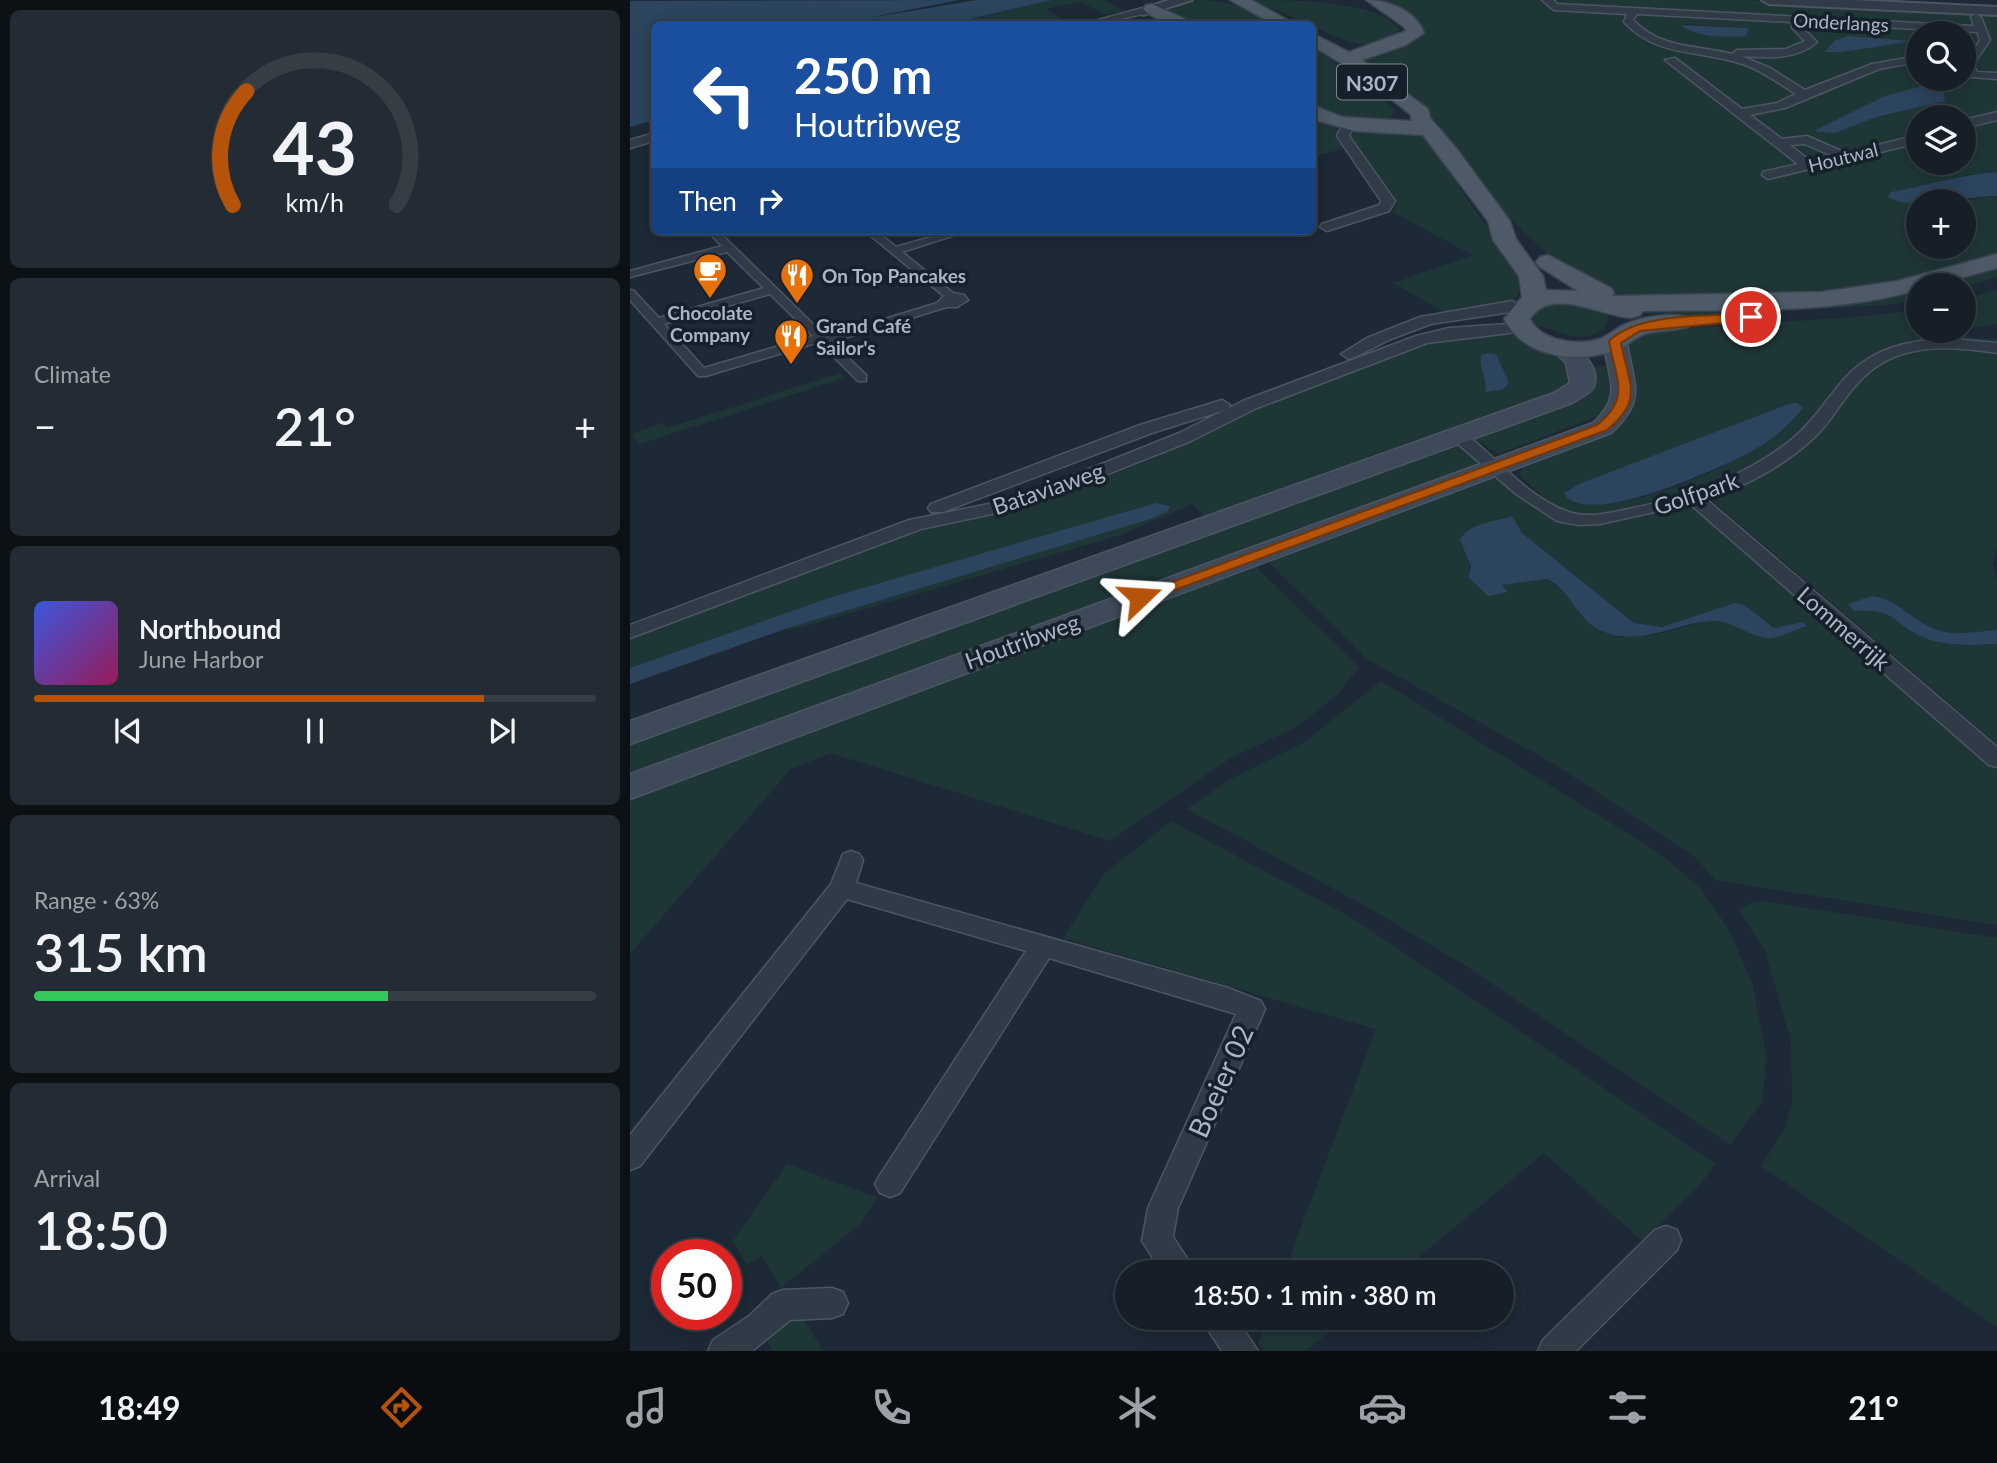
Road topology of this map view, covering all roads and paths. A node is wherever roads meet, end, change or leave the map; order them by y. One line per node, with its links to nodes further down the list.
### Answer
1 (1185, 0): 7 (street)
2 (1374, 0): 23 (main road)
3 (1547, 0): 8 (street, Onderlangs)
4 (1702, 0): 12 (street)
5 (1769, 0): 9 (street)
6 (1242, 2): 16 (main road)
7 (1147, 10): 14 (street); 15 (main road)
8 (1634, 11): 12 (street, Onderlangs); 17 (street)
9 (1975, 11): 10 (street); 18 (street)
10 (1997, 11)
11 (1598, 14): 17 (street)
12 (1703, 14): 13 (street, Onderlangs)
13 (1798, 20): 18 (street, Onderlangs); 22 (street)
14 (1101, 21)
15 (1174, 21)
16 (1280, 21)
17 (1621, 26): 22 (street); 24 (street)
18 (1980, 29): 21 (street)
19 (1316, 41): 23 (main road, N307)
20 (1316, 42): 35 (main road, N307)
21 (1976, 48)
22 (1716, 52): 29 (street)
23 (1342, 54): 35 (main road, N307)
24 (1654, 56)
25 (1671, 60): 31 (street)
26 (1906, 61): 29 (street)
27 (1976, 75): 28 (street)
28 (1997, 76)
29 (1804, 94): 31 (street)
30 (1316, 113): 34 (main road)
31 (1739, 113): 38 (street)
32 (1997, 116): 33 (street)
33 (1976, 121)
34 (1348, 124): 35 (main road); 44 (street)
35 (1424, 124): 43 (main road, N307)
36 (651, 138): 39 (street)
37 (1906, 142): 40 (street, Houtwal)
38 (1779, 143): 40 (street); 41 (street)
39 (630, 144)
40 (1844, 157): 41 (street, Houtwal)
41 (1810, 166): 42 (street, Houtwal)
42 (1768, 175)
43 (1499, 221): 51 (main road, N307); 59 (main road, N307)
44 (1327, 227)
45 (716, 235): 48 (street)
46 (875, 235): 49 (street)
47 (949, 235): 49 (street)
48 (728, 248): 52 (street); 55 (street)
49 (896, 250): 63 (street)
50 (1997, 261): 60 (main road, N307)
51 (1548, 262): 57 (main road, N307); 60 (main road, N307)
52 (630, 274)
53 (1997, 281): 54 (main road)
54 (1976, 289)
55 (772, 290): 61 (street); 63 (street)
56 (630, 293): 61 (street)
57 (1580, 293): 59 (main road, N307); 62 (main road, N307)
58 (1906, 305): 60 (main road, N307)
59 (1525, 310): 62 (main road, N307); 62 (main road); 64 (main road, N307); 70 (street, Bataviaweg); 71 (street, Bataviaweg)
60 (1689, 312): 62 (main road, N307)
61 (656, 323): 63 (street)
62 (1614, 329): 64 (main road, N307); 68 (main road, Houtribweg)
63 (822, 340): 66 (street)
64 (1561, 347): 67 (main road, Houtribweg)
65 (1997, 348): 69 (street, Golfpark)
66 (862, 378)
67 (1458, 436): 68 (street, Golfpark); 72 (main road, Houtribweg)
68 (1498, 467): 69 (street, Golfpark); 74 (main road, Houtribweg)
69 (1692, 498): 73 (street, Lommerrijk)
70 (630, 623)
71 (630, 632)
72 (630, 733)
73 (1997, 759)
74 (630, 787)
75 (851, 860): 76 (street)
76 (842, 888): 77 (street, Boeier 02); 78 (street)
77 (1042, 947): 79 (street); 81 (street, Boeier 02)
78 (630, 1157)
79 (890, 1184)
80 (1666, 1240): 86 (street)
81 (1172, 1260)
82 (832, 1303): 84 (street)
83 (1225, 1330): 85 (street)
84 (724, 1351)
85 (1242, 1351)
86 (1555, 1351)

